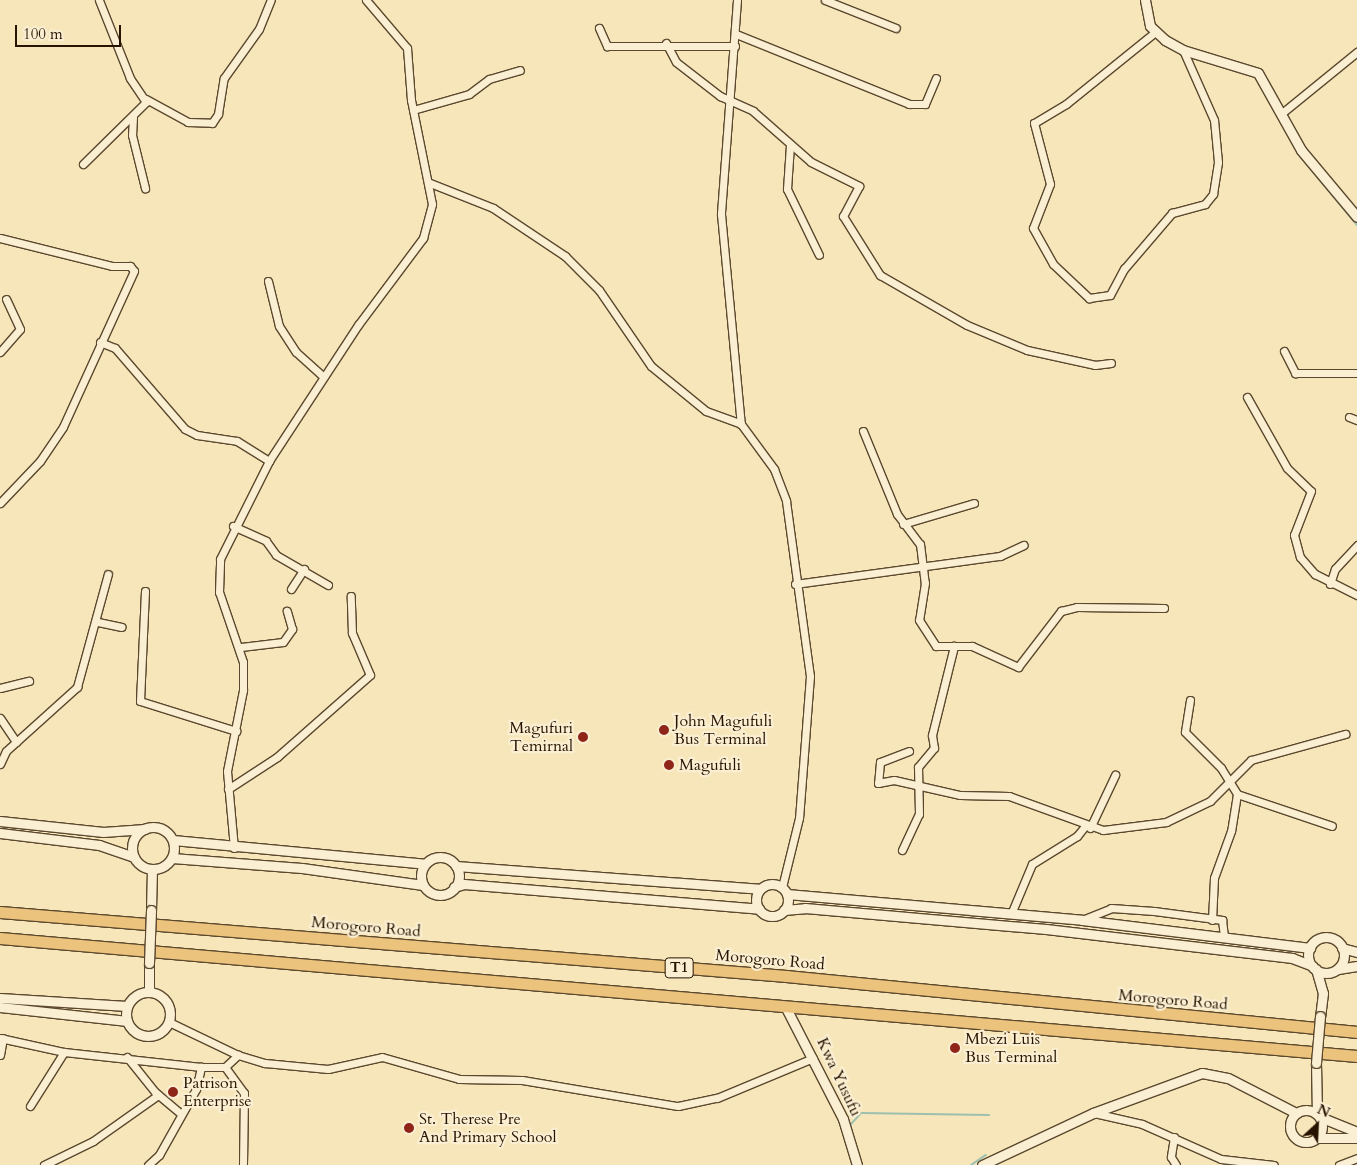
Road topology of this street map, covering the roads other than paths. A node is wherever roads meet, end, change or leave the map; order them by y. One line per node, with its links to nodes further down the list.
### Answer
1 (99, 0): 17 (street)
2 (271, 0): 17 (street)
3 (366, 0): 19 (street)
4 (738, 0): 10 (street)
5 (825, 0): 8 (street)
6 (1145, 0): 9 (street)
7 (599, 28): 11 (street)
8 (896, 28)
9 (1154, 33): 13 (street); 13 (street)
10 (736, 34): 12 (street); 16 (street)
11 (666, 43): 12 (street); 18 (street)
12 (735, 46): 18 (street)
13 (1183, 50): 20 (street)
14 (1357, 52): 20 (street)
15 (520, 70): 19 (street)
16 (936, 78)
17 (146, 100): 21 (street)
18 (729, 102): 22 (street); 40 (street)
19 (413, 110): 24 (street)
20 (1282, 113): 26 (street)
21 (133, 117): 23 (street); 25 (street)
22 (790, 145): 28 (street); 34 (street)
23 (83, 164)
24 (430, 182): 36 (street); 40 (street)
25 (146, 188)
26 (1357, 216)
27 (0, 238): 31 (street)
28 (819, 254)
29 (268, 281): 36 (street)
30 (6, 299): 33 (street)
31 (100, 342): 42 (street); 43 (street)
32 (1284, 351): 35 (street)
33 (0, 352)
34 (1110, 363)
35 (1357, 373)
36 (323, 376): 42 (street)
37 (1247, 397): 53 (street)
38 (1349, 417): 39 (street)
39 (1357, 420)
40 (741, 424): 52 (street)
41 (863, 431): 45 (street)
42 (269, 461): 46 (street)
43 (0, 503)
44 (974, 503): 45 (street)
45 (904, 524): 49 (street)
46 (233, 526): 50 (street); 64 (street)
47 (1024, 545): 49 (street)
48 (1357, 545): 53 (street)
49 (924, 568): 52 (street); 63 (street)
50 (304, 570): 54 (street); 55 (street)
51 (108, 574): 61 (street)
52 (795, 584): 95 (street)
53 (1330, 584): 57 (street)
54 (328, 585)
55 (291, 589)
56 (145, 591): 69 (street)
57 (1357, 595)
58 (351, 596): 77 (street)
59 (1164, 608): 63 (street)
60 (287, 611): 64 (street)
61 (98, 622): 62 (street); 71 (street)
62 (121, 627)
63 (954, 646): 76 (street)
64 (241, 647): 69 (street)
65 (28, 681): 66 (street)
66 (0, 688)
67 (1190, 700): 75 (street)
68 (0, 718): 71 (street)
69 (236, 731): 77 (street)
70 (1345, 734): 75 (street)
71 (16, 742): 73 (street)
72 (909, 751): 76 (street)
73 (0, 760)
74 (1115, 775): 81 (street)
75 (1232, 783): 78 (street); 81 (street)
76 (917, 784): 81 (street); 86 (street)
77 (228, 789): 85 (street)
78 (1237, 794): 80 (street); 101 (street)
79 (0, 821): 82 (street)
80 (1332, 826)
81 (1088, 827): 99 (street)
82 (145, 829): 84 (street); 87 (street)
83 (0, 833): 87 (street)
84 (173, 840): 85 (street); 88 (street)
85 (234, 848): 89 (street)
86 (902, 850)
87 (134, 857): 91 (street)
88 (172, 858): 91 (street); 92 (street)
89 (425, 864): 90 (street); 92 (street)
90 (456, 866): 93 (street); 94 (street)
91 (152, 870): 110 (street, bridge)
92 (424, 885): 93 (street)
93 (454, 887): 96 (street)
94 (759, 890): 95 (street); 96 (street)
95 (785, 891): 97 (street); 99 (street)
96 (759, 909): 97 (street)
97 (784, 910): 108 (street)
98 (0, 912): 118 (highway, Morogoro Road / T1)
99 (1011, 914): 100 (street)
100 (1082, 920): 101 (street); 102 (street)
101 (1212, 920): 102 (street)
102 (1224, 937): 104 (street)
103 (0, 938): 114 (highway, T1)
104 (1310, 948): 105 (street); 108 (street)
105 (1342, 948): 106 (street); 109 (street)
106 (1357, 952)
107 (1357, 966): 109 (street)
108 (1314, 968): 109 (street); 111 (street)
109 (1336, 970): 111 (street)
110 (149, 992): 113 (street); 117 (street)
111 (1323, 993): 128 (street, bridge)
112 (0, 998): 113 (street)
113 (127, 1006): 116 (street)
114 (785, 1006): 123 (highway, T1); 125 (street, Kwa Yusufu)
115 (0, 1007): 116 (street)
116 (127, 1021): 117 (street)
117 (169, 1022): 122 (street)
118 (1357, 1032)
119 (1, 1038): 120 (street); 121 (street)
120 (64, 1052): 124 (street); 130 (street)
121 (0, 1055)
122 (238, 1055): 125 (street); 127 (street)
123 (1357, 1056)
124 (127, 1058): 126 (street); 129 (street)
125 (813, 1058): 143 (street, Kwa Yusufu)
126 (201, 1067): 127 (street); 133 (street)
127 (225, 1067): 142 (street)
128 (1314, 1090): 131 (street); 134 (street)
129 (158, 1095): 133 (street); 140 (street)
130 (30, 1106)
131 (1298, 1112): 132 (street); 134 (street); 137 (street)
132 (1094, 1113): 136 (street); 144 (street)
133 (181, 1114): 141 (street)
134 (1319, 1116): 135 (street); 137 (street)
135 (1357, 1132)
136 (1174, 1137): 145 (street); 146 (street)
137 (1316, 1138): 138 (street)
138 (1357, 1138)
139 (1356, 1161): 147 (street)
140 (44, 1165)
141 (148, 1165)
142 (243, 1165)
143 (857, 1165)
144 (982, 1165)
145 (1176, 1165)
146 (1274, 1165)
147 (1339, 1165)

